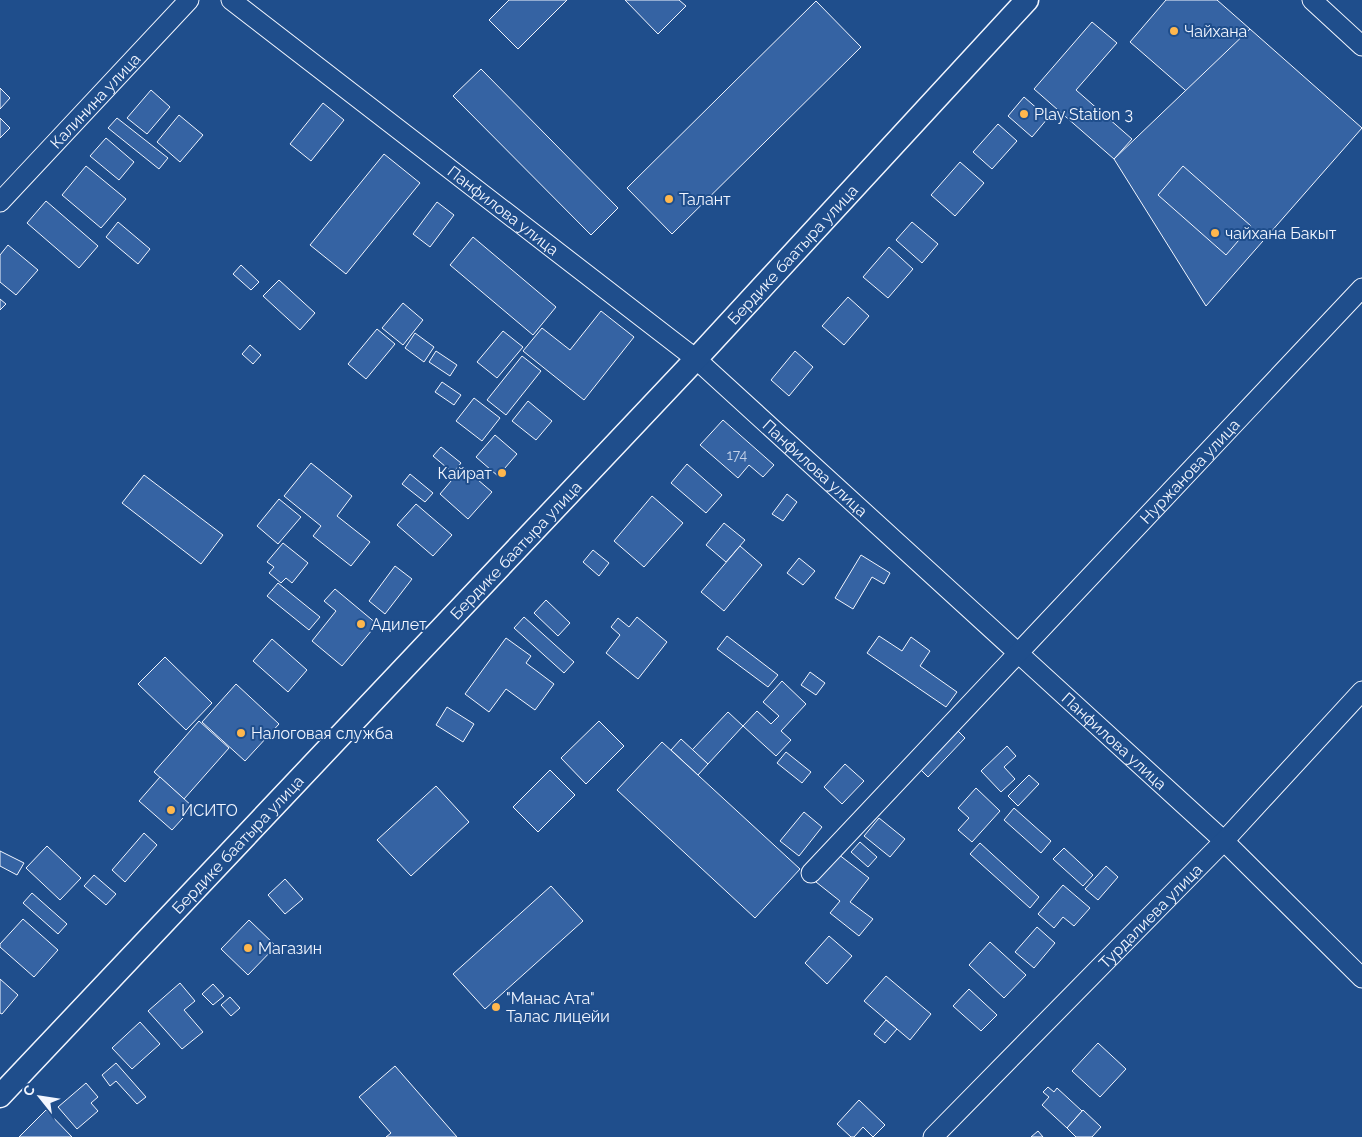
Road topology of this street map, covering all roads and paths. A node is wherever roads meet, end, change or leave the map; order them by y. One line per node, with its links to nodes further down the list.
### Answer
1 (189, 0): 6 (street, Калинина улица)
2 (231, 0): 8 (street, Панфилова улица)
3 (1027, 0): 8 (street, Бердике баатыра улица)
4 (1312, 0): 5 (street)
5 (1362, 46)
6 (0, 202)
7 (1362, 288): 9 (street, Нуржанова улица)
8 (696, 359): 9 (street, Панфилова улица); 14 (street, Бердике баатыра улица)
9 (1018, 653): 11 (street, Панфилова улица); 12 (street, Нуржанова улица)
10 (1362, 691): 11 (street, Турдалиева улица)
11 (1224, 842): 13 (street, Панфилова улица); 15 (street, Турдалиева улица)
12 (811, 873)
13 (1362, 978)
14 (0, 1096)
15 (933, 1137)

